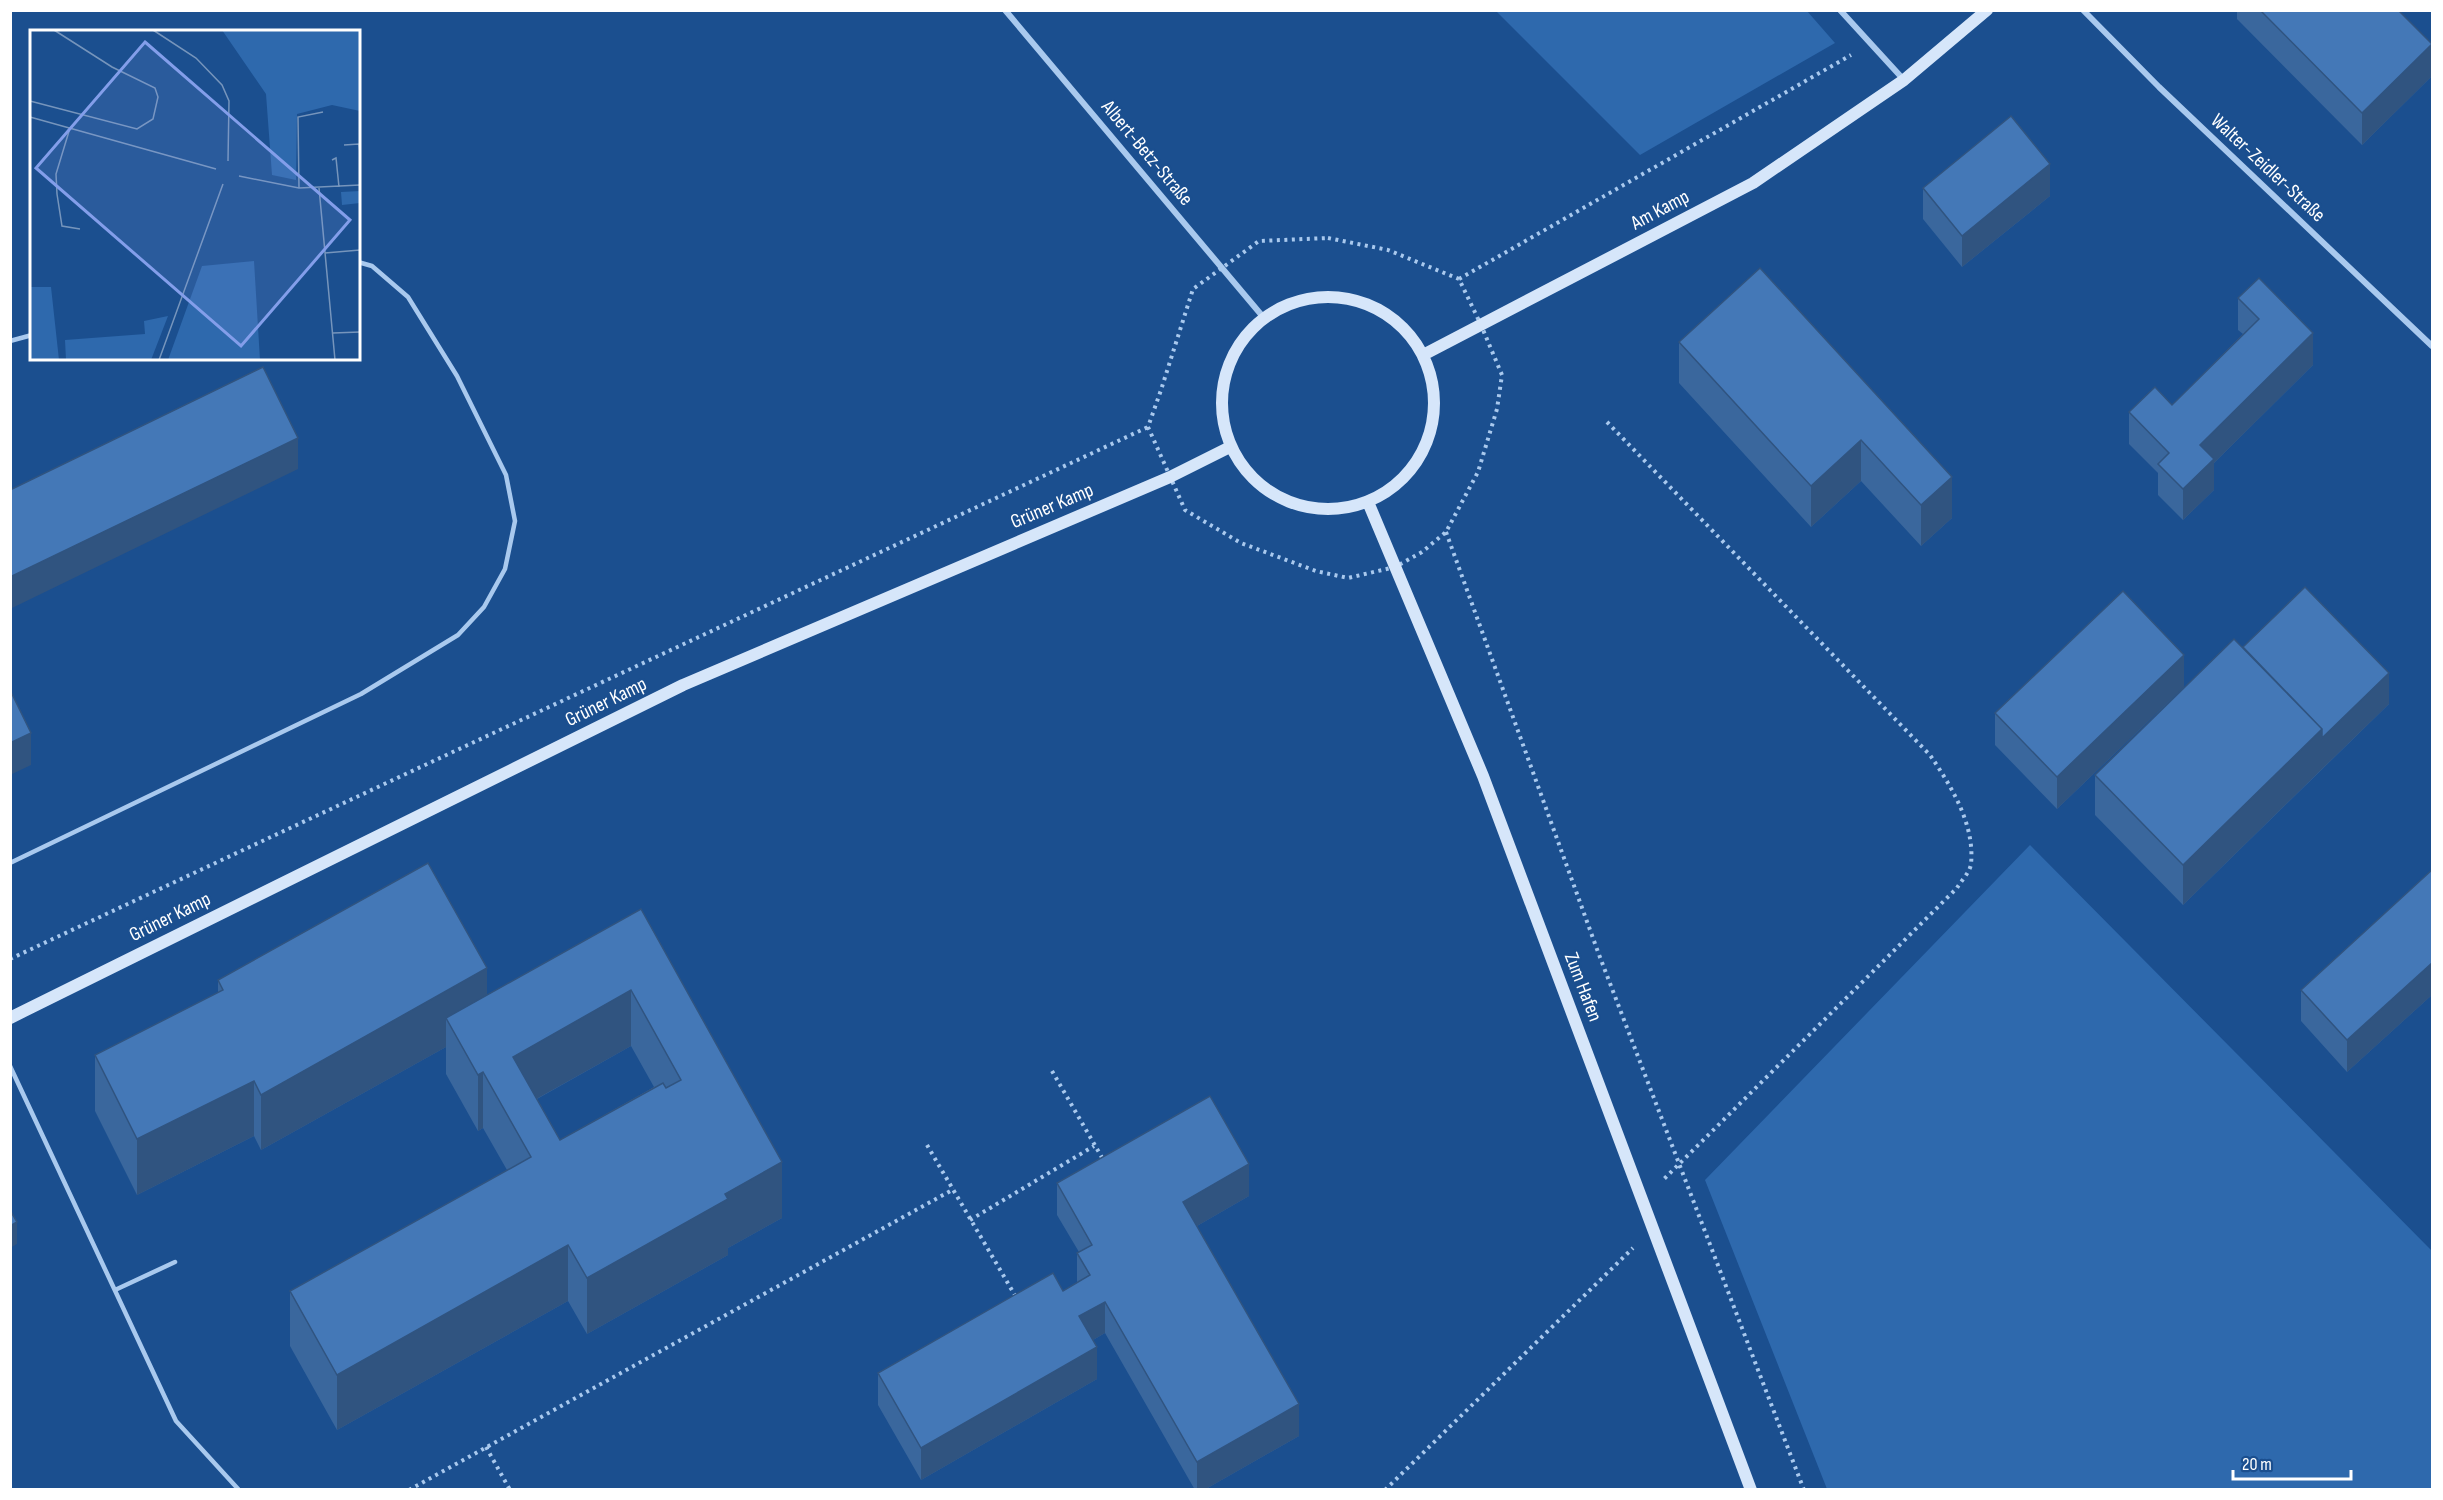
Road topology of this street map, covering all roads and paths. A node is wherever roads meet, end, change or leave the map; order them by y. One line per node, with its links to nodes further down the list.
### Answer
1 (1005, 10): 8 (street, Albert-Betz-Straße)
2 (1840, 10): 5 (street)
3 (1987, 10): 6 (main road, Am Kamp)
4 (2083, 10): 14 (street, Walter-Zeidler-Straße)
5 (1870, 44): 6 (street); 9 (path)
6 (1904, 80): 11 (main road, Am Kamp)
7 (360, 263): 23 (lane)
8 (1223, 267): 9 (path); 10 (street, Albert-Betz-Straße); 17 (path)
9 (1459, 279): 11 (path)
10 (1263, 318): 15 (main road); 18 (main road)
11 (1481, 325): 15 (main road, Am Kamp); 21 (path)
12 (30, 336): 13 (lane)
13 (10, 341)
14 (2433, 346)
15 (1423, 355): 20 (main road)
16 (1607, 422): 31 (path)
17 (1148, 427): 19 (path); 24 (path)
18 (1230, 447): 19 (main road, Grüner Kamp); 20 (main road)
19 (1170, 477): 22 (path); 25 (main road, Grüner Kamp)
20 (1368, 502): 22 (main road, Zum Hafen)
21 (1446, 532): 22 (path); 31 (path)
22 (1395, 567): 33 (main road, Zum Hafen)
23 (10, 863)
24 (10, 959)
25 (10, 1018)
26 (10, 1066): 37 (lane)
27 (1052, 1071): 29 (path)
28 (927, 1145): 32 (path)
29 (1094, 1146): 30 (path); 34 (path)
30 (1106, 1163)
31 (1681, 1164): 33 (path); 45 (path)
32 (954, 1189): 34 (path); 39 (path)
33 (1642, 1199): 35 (main road, Zum Hafen)
34 (970, 1220): 38 (path)
35 (1653, 1229): 43 (path); 44 (main road, Zum Hafen)
36 (175, 1262): 37 (lane)
37 (115, 1290): 40 (lane)
38 (1017, 1298)
39 (486, 1446): 41 (path); 42 (path)
40 (239, 1490)
41 (409, 1490)
42 (510, 1490)
43 (1385, 1490)
44 (1750, 1490)
45 (1804, 1490)

